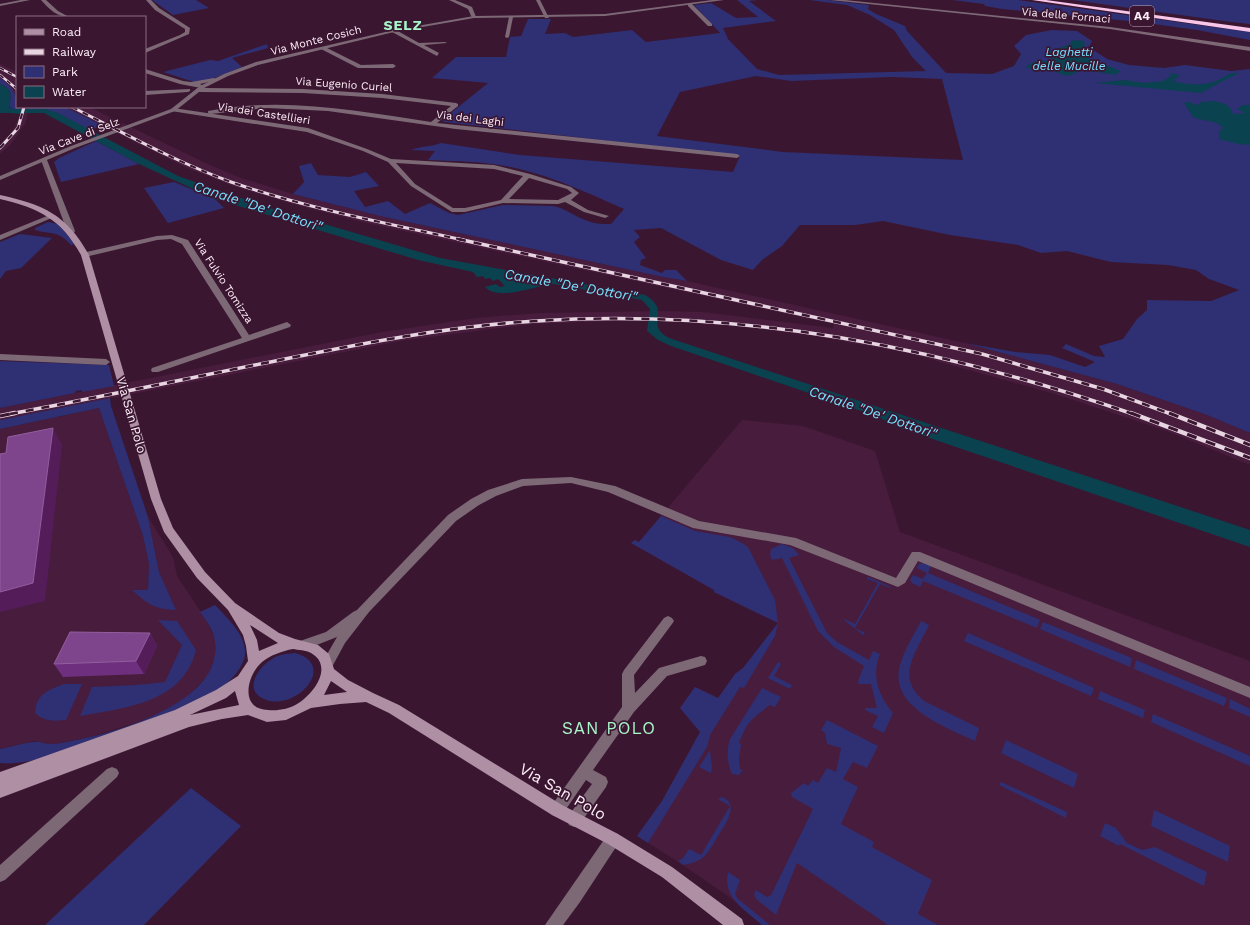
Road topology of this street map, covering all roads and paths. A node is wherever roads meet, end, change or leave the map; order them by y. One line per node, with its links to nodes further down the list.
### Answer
1 (28, 0): 12 (street)
2 (43, 0): 13 (street)
3 (148, 0): 25 (street)
4 (451, 0): 16 (street)
5 (538, 0): 15 (street)
6 (722, 0): 10 (street, Via Monte Cosich)
7 (832, 0): 24 (street, Via delle Fornaci)
8 (1035, 0): 18 (highway, A4)
9 (1052, 0): 18 (highway, A4)
10 (705, 1): 11 (street, Via Monte Cosich)
11 (690, 4): 15 (street, Via Monte Cosich); 17 (street)
12 (0, 5)
13 (65, 16)
14 (511, 17): 15 (street, Via Monte Cosich); 16 (street, Via Monte Cosich); 20 (street)
15 (547, 17)
16 (474, 18): 19 (street, Via Monte Cosich)
17 (710, 25)
18 (1250, 29)
19 (394, 31): 22 (street); 23 (street, Via Monte Cosich)
20 (507, 37)
21 (446, 43): 22 (street)
22 (418, 44): 26 (street)
23 (323, 48): 27 (street); 29 (street, Via Monte Cosich)
24 (1250, 50)
25 (146, 51)
26 (436, 54)
27 (393, 66)
28 (146, 71): 30 (street)
29 (214, 80): 30 (street); 31 (street, Via Monte Cosich)
30 (186, 86): 31 (street); 32 (street); 33 (street)
31 (200, 89): 33 (street, Via Monte Cosich); 36 (street, Via Eugenio Curiel)
32 (146, 93)
33 (191, 97): 34 (street, Via Monte Cosich)
34 (173, 110): 35 (street); 38 (street, Via Cave di Selz)
35 (202, 114): 36 (street, Via dei Laghi); 39 (street, Via dei Castellieri)
36 (432, 124): 37 (street, Via dei Laghi)
37 (737, 156)
38 (44, 160): 41 (street, Via Cave di Selz); 47 (street)
39 (390, 161): 40 (street, Via dei Castellieri); 43 (street, Via dei Castellieri)
40 (528, 175): 43 (street); 44 (street, Via dei Castellieri)
41 (0, 180)
42 (0, 197): 45 (main road, Via San Polo)
43 (503, 200): 44 (street, Via dei Castellieri)
44 (566, 200): 46 (street)
45 (52, 216): 47 (main road, Via San Polo); 48 (street)
46 (605, 216)
47 (71, 231): 49 (main road, Via San Polo)
48 (0, 238)
49 (85, 255): 51 (street, Via Fulvio Tomizza); 55 (main road, Via San Polo)
50 (287, 325): 51 (street, Via Fulvio Tomizza)
51 (247, 339): 54 (street, Via Fulvio Tomizza)
52 (0, 357): 53 (street)
53 (106, 362)
54 (155, 370)
55 (231, 606): 58 (main road, Via San Polo); 60 (main road, Via San Polo)
56 (366, 609): 58 (street); 61 (street); 63 (street)
57 (668, 621): 66 (street)
58 (298, 645): 60 (main road); 61 (main road, Via San Polo)
59 (701, 661): 66 (street)
60 (254, 662): 62 (main road)
61 (328, 667): 64 (main road, Via San Polo); 65 (main road, Via San Polo)
62 (242, 680): 67 (main road); 70 (main road)
63 (1250, 693)
64 (366, 697): 65 (main road, Via San Polo); 72 (main road, Via San Polo)
65 (310, 704): 67 (main road, Via San Polo)
66 (629, 708): 68 (street)
67 (249, 709): 71 (main road)
68 (583, 771): 72 (street); 73 (street)
69 (112, 773): 75 (street)
70 (0, 778)
71 (0, 791)
72 (557, 810): 73 (main road, Via San Polo)
73 (574, 820): 74 (main road, Via San Polo)
74 (613, 839): 76 (street); 77 (main road, Via San Polo)
75 (0, 875)
76 (553, 925)
77 (736, 925)

